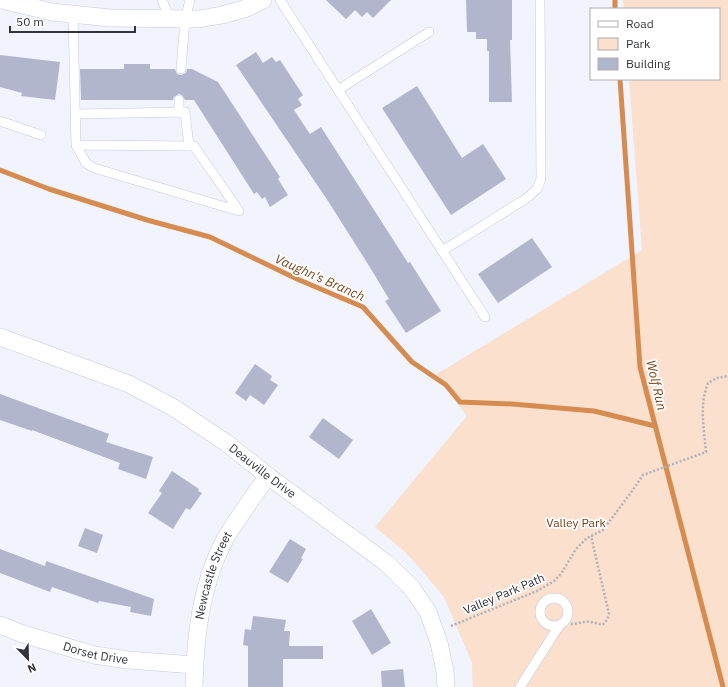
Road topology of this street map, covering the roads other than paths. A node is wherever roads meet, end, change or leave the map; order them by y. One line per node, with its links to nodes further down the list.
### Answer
1 (1, 0): 7 (street)
2 (162, 0): 8 (lane)
3 (190, 0): 8 (lane)
4 (263, 0): 8 (street)
5 (280, 0): 11 (lane)
6 (540, 0): 19 (lane)
7 (73, 15): 8 (street); 14 (lane)
8 (177, 19): 10 (lane)
9 (429, 32): 11 (lane)
10 (181, 69)
11 (338, 90): 19 (lane)
12 (179, 100): 13 (lane)
13 (179, 112): 14 (lane); 18 (lane)
14 (76, 114): 17 (lane)
15 (0, 121): 16 (lane)
16 (41, 135)
17 (76, 145): 18 (lane); 18 (lane)
18 (189, 146)
19 (442, 251): 20 (lane)
20 (485, 317)
21 (0, 337): 22 (street, Deauville Drive)
22 (268, 476): 25 (street, Newcastle Street); 27 (street, Deauville Drive)
23 (0, 626): 25 (street, Dorset Drive)
24 (559, 626): 28 (lane)
25 (194, 665): 26 (street, Newcastle Street)
26 (194, 687)
27 (446, 687)
28 (520, 687)

